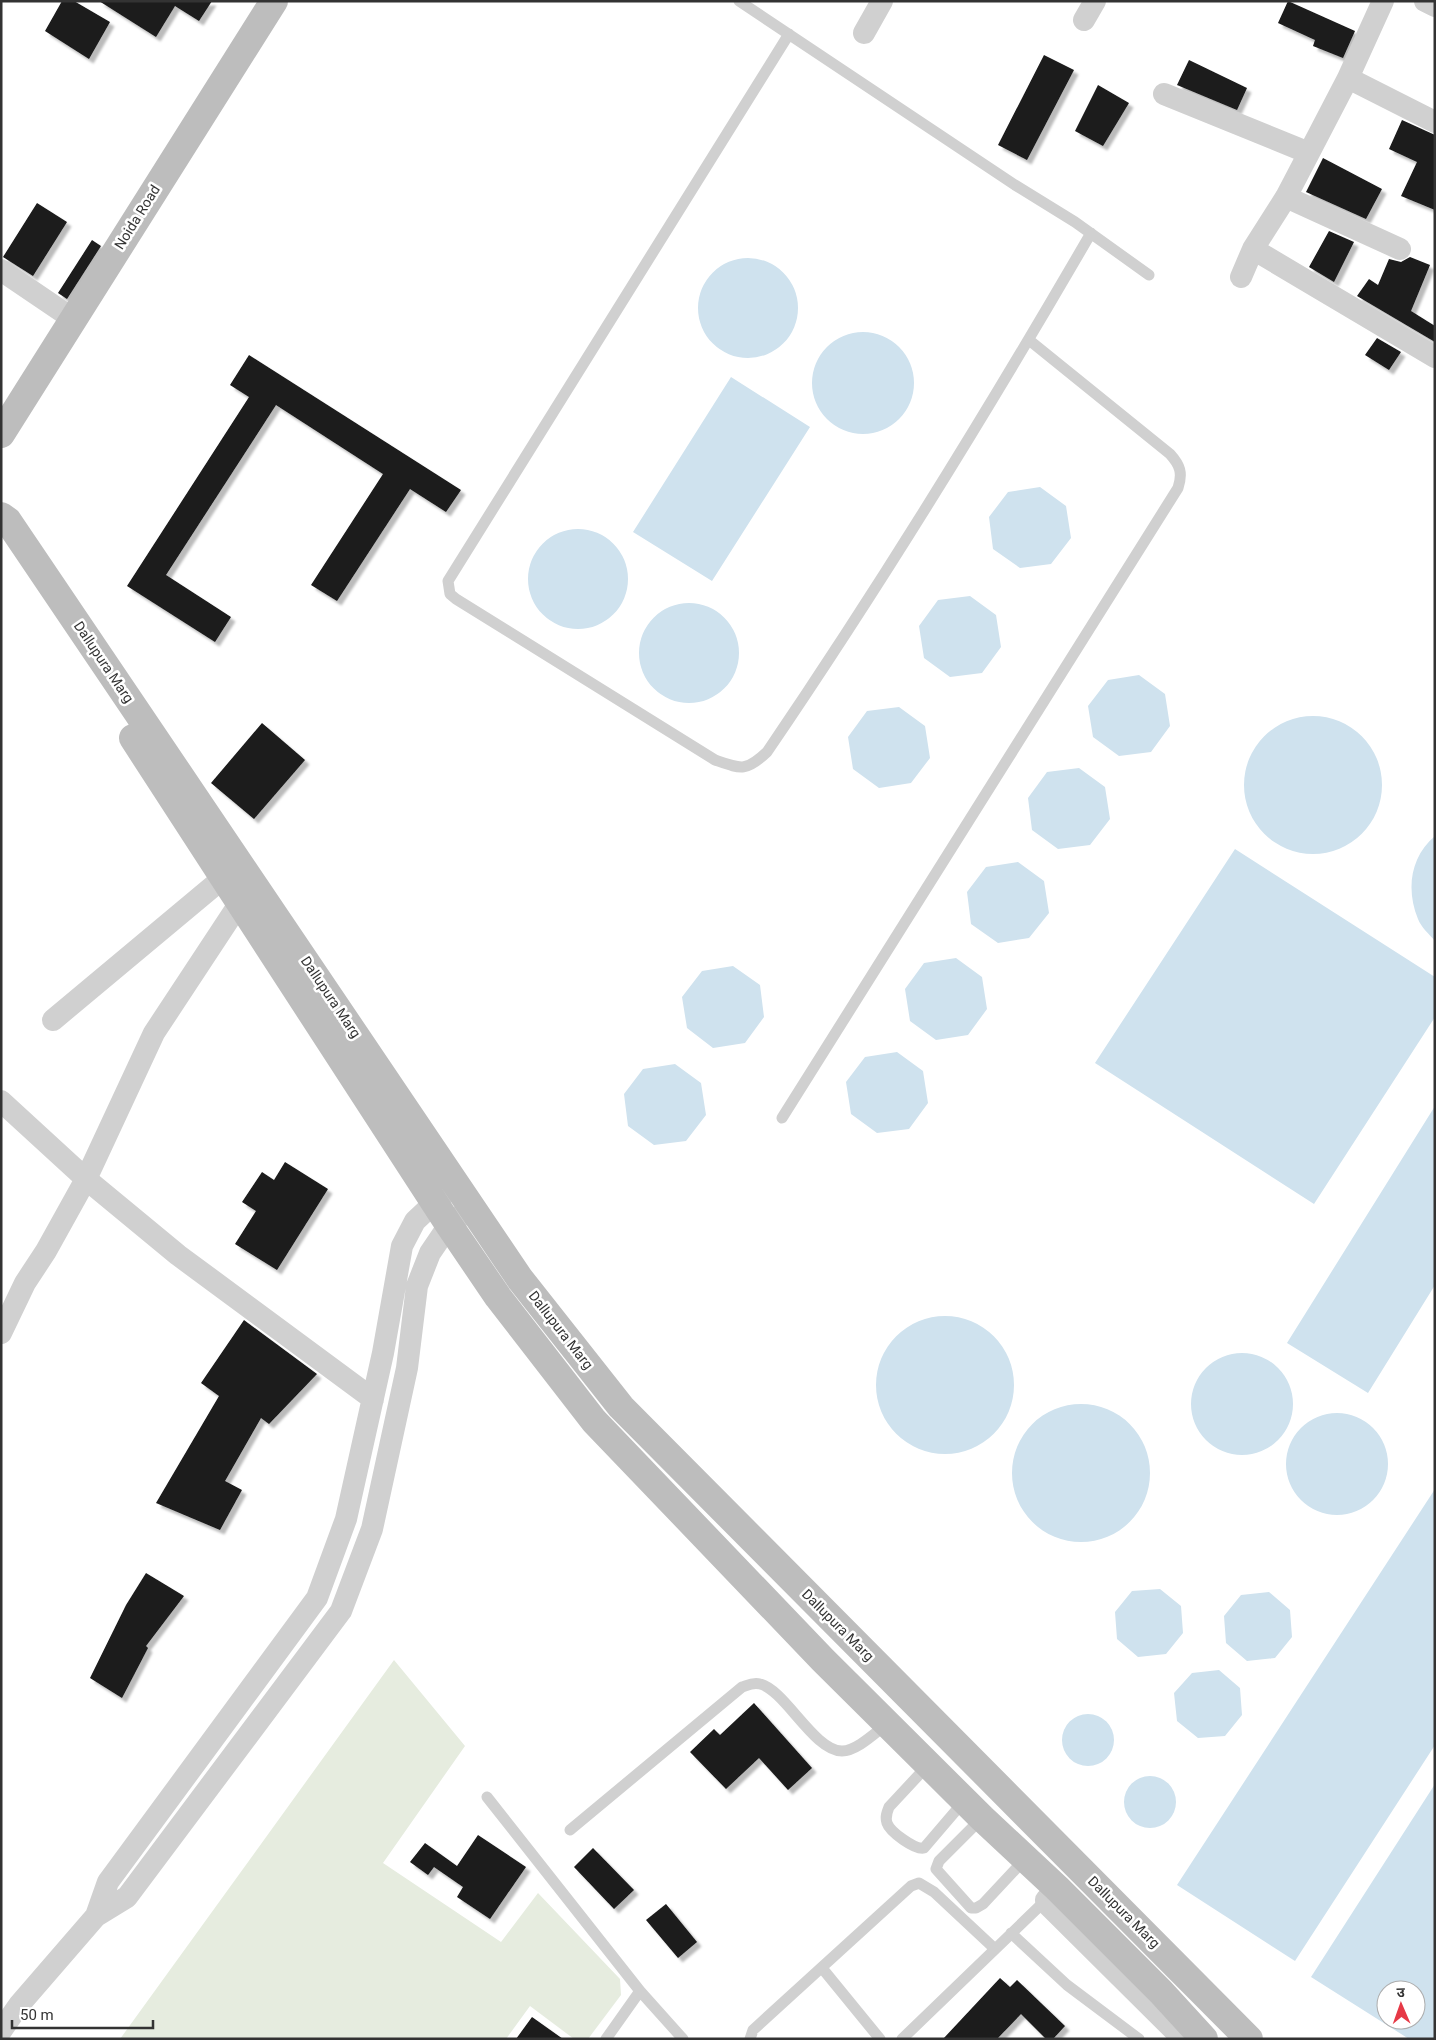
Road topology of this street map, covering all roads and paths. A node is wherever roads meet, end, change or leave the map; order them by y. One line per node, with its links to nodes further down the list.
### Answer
1 (274, 1): 20 (main road, Noida Road)
2 (739, 1): 8 (lane)
3 (882, 1): 7 (street)
4 (1383, 1): 9 (street)
5 (1426, 1): 6 (street)
6 (1435, 6)
7 (864, 33)
8 (789, 34): 14 (lane); 21 (lane)
9 (1348, 78): 11 (street); 12 (street)
10 (1164, 94): 12 (street)
11 (1435, 122)
12 (1309, 153): 13 (street)
13 (1286, 197): 15 (street); 16 (street)
14 (1090, 233): 18 (lane); 21 (lane)
15 (1253, 249): 19 (street); 22 (street)
16 (1400, 249)
17 (1, 270): 20 (street)
18 (1149, 275)
19 (1241, 277)
20 (73, 319): 23 (main road, Noida Road)
21 (1029, 340): 30 (lane)
22 (1435, 357)
23 (1, 434)
24 (1, 516): 32 (main road, Dallupura Marg)
25 (1, 537): 26 (main road, Dallupura Marg)
26 (223, 878): 27 (main road, Dallupura Marg); 28 (street)
27 (240, 904): 31 (street); 33 (main road, Dallupura Marg)
28 (53, 1020)
29 (1, 1101): 31 (street)
30 (782, 1118)
31 (86, 1179): 36 (street); 37 (street)
32 (456, 1183): 33 (street); 34 (main road, Dallupura Marg)
33 (436, 1201): 35 (main road, Dallupura Marg); 37 (street)
34 (472, 1208): 35 (street); 60 (main road, Dallupura Marg)
35 (449, 1225): 38 (main road, Dallupura Marg); 45 (street)
36 (1, 1333)
37 (373, 1399): 45 (street)
38 (887, 1724): 39 (main road, Dallupura Marg); 42 (lane)
39 (929, 1764): 41 (main road, Dallupura Marg); 41 (lane)
40 (487, 1797): 49 (lane)
41 (974, 1809): 43 (main road, Dallupura Marg); 43 (lane)
42 (570, 1830)
43 (1026, 1858): 44 (main road, Dallupura Marg)
44 (1052, 1894): 46 (lane); 58 (street); 59 (main road, Dallupura Marg)
45 (96, 1916): 50 (street)
46 (1011, 1933): 47 (lane); 57 (lane)
47 (995, 1948): 48 (lane); 56 (lane)
48 (822, 1968): 54 (lane); 55 (lane)
49 (640, 1991): 52 (lane); 53 (lane)
50 (10, 1999): 51 (street)
51 (1, 2031)
52 (606, 2039)
53 (683, 2039)
54 (750, 2039)
55 (880, 2039)
56 (902, 2039)
57 (1139, 2039)
58 (1183, 2039)
59 (1204, 2039)
60 (1249, 2039)

